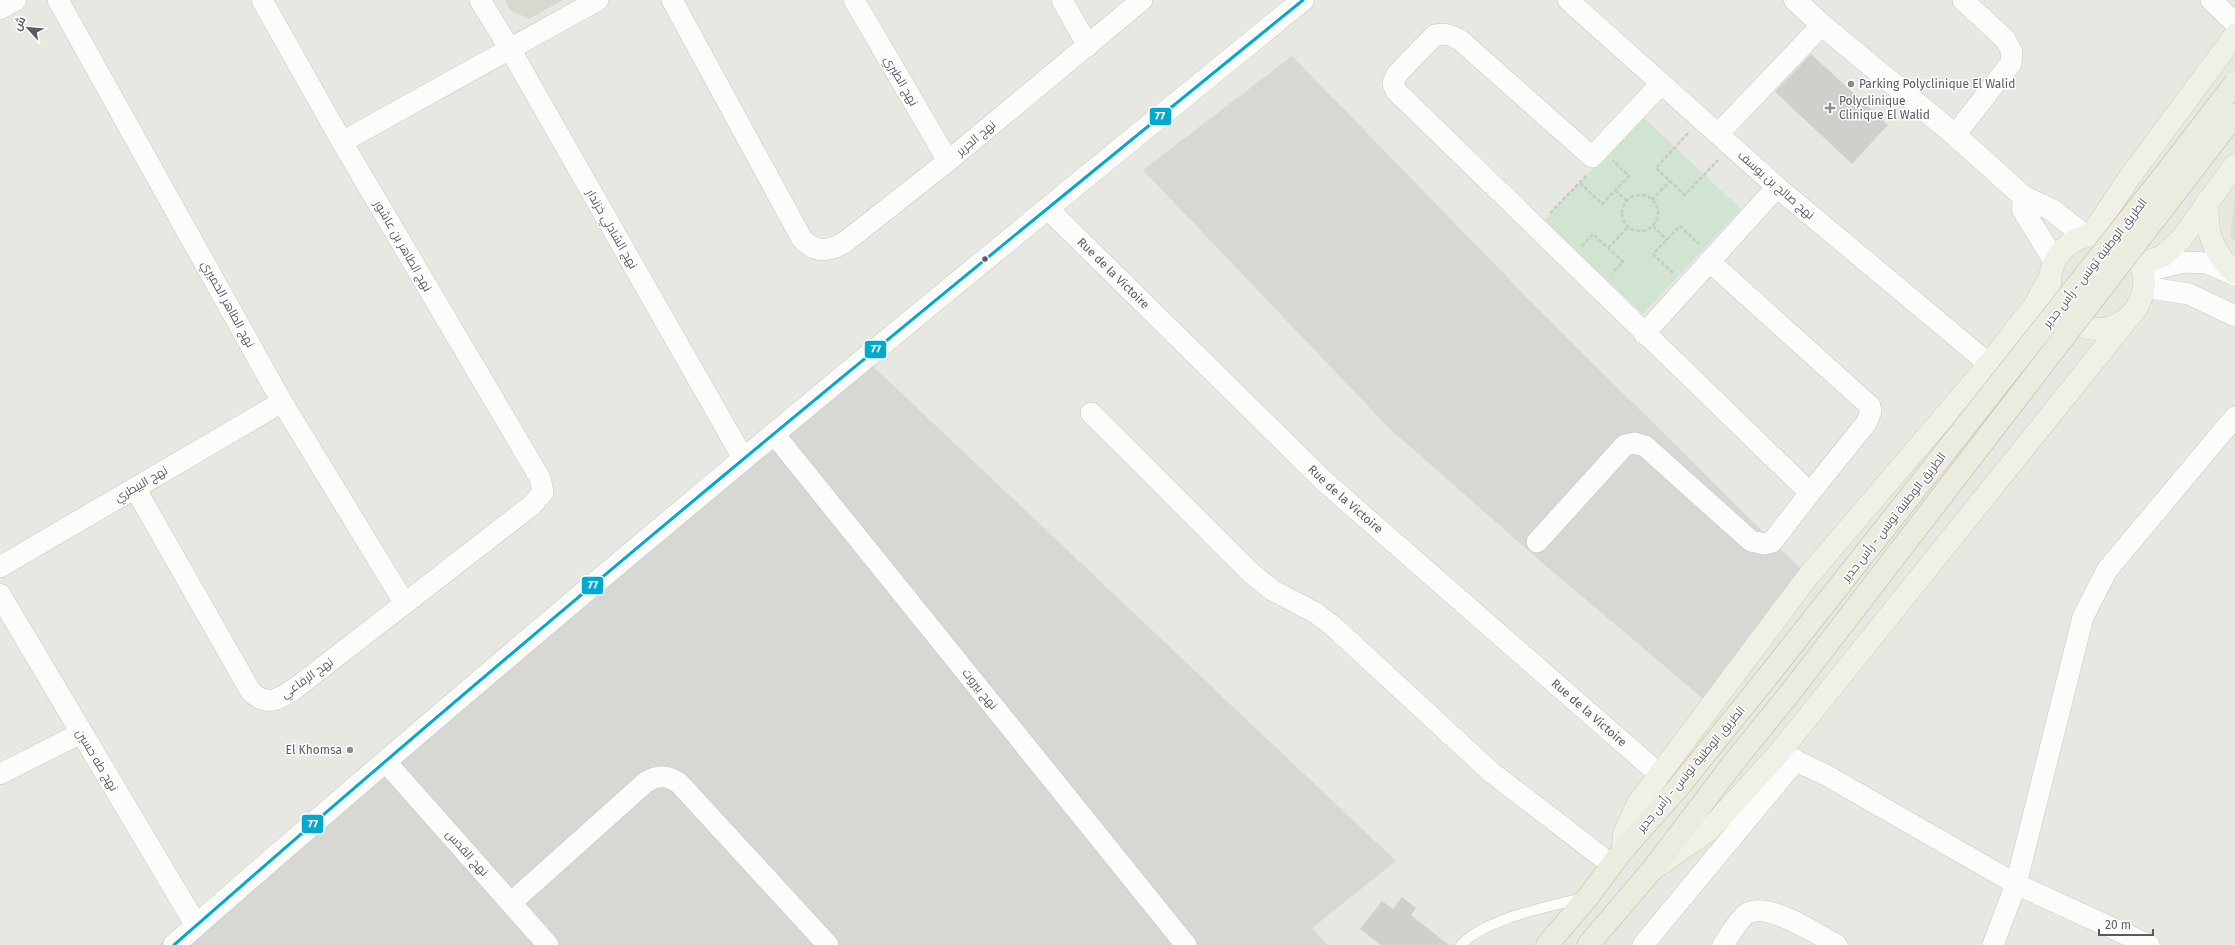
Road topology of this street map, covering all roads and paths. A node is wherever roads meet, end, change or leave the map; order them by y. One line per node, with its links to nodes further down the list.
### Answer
1 (15, 0): 15 (main road)
2 (58, 0): 57 (street, نهج الطاهر الخميري)
3 (262, 0): 27 (street, نهج الطاهر بن عاشور)
4 (480, 0): 20 (street, نهج الشادلي خزندار)
5 (598, 0): 20 (street)
6 (672, 0): 29 (street, نهج الجرير)
7 (854, 0): 29 (street, نهج الطبري)
8 (1062, 0): 19 (street)
9 (1142, 0): 19 (street, نهج الجرير)
10 (1303, 0): 39 (main road)
11 (1568, 0): 22 (street, نهج صالح بن يوسف)
12 (1795, 0): 17 (main road)
13 (1963, 0): 25 (street)
14 (2211, 0): 16 (street)
15 (0, 8)
16 (2235, 23)
17 (1822, 25): 25 (main road); 26 (street)
18 (2235, 35): 43 (main road)
19 (1088, 46): 29 (street, نهج الجرير)
20 (510, 49): 27 (street); 61 (street, نهج الشادلي خزندار)
21 (2235, 83): 74 (highway, الطريق الوطنية تونس - رأس جدير, bridge)
22 (1662, 84): 24 (street, نهج صالح بن يوسف); 28 (street)
23 (2235, 115): 75 (highway, الطريق الوطنية تونس - رأس جدير, bridge)
24 (1701, 120): 26 (street, نهج صالح بن يوسف); 31 (path)
25 (1955, 135): 35 (main road)
26 (1724, 140): 31 (path); 33 (street, نهج صالح بن يوسف)
27 (342, 142): 63 (street, نهج الطاهر بن عاشور)
28 (1596, 153): 32 (path); 34 (path); 41 (street)
29 (948, 161)
30 (2235, 166): 37 (main road)
31 (1670, 181): 36 (path)
32 (1580, 183): 34 (path); 41 (path)
33 (1777, 187): 47 (street); 56 (street, نهج صالح بن يوسف)
34 (1615, 190): 38 (path)
35 (2024, 197): 43 (main road); 48 (main road)
36 (1652, 200): 38 (path); 40 (path)
37 (2208, 200): 49 (main road); 50 (main road)
38 (1627, 201): 42 (path)
39 (1047, 208): 60 (main road); 73 (street, Rue de la Victoire)
40 (1653, 226): 42 (path); 44 (path)
41 (1537, 227): 46 (street)
42 (1628, 227): 45 (path)
43 (2088, 235): 48 (main road); 50 (main road)
44 (1667, 240): 47 (path); 51 (path)
45 (1608, 248): 46 (path); 52 (path)
46 (1570, 259): 52 (street)
47 (1711, 259): 51 (street); 64 (street)
48 (2052, 270): 53 (main road); 56 (main road)
49 (2235, 274): 50 (street)
50 (2143, 275): 53 (main road); 54 (street)
51 (1686, 286): 55 (street)
52 (1599, 287): 55 (street)
53 (2130, 316): 70 (main road)
54 (2235, 316)
55 (1644, 334): 64 (street)
56 (1989, 364): 73 (main road)
57 (282, 402): 62 (street, نهج البيطري); 68 (street, نهج الطاهر الخميري)
58 (1091, 413): 74 (street)
59 (2235, 417): 76 (street)
60 (774, 434): 61 (main road); 83 (street, نهج بيروت)
61 (743, 458): 71 (main road)
62 (135, 488): 66 (street, نهج البيطري); 68 (street, نهج الرفاعي)
63 (542, 492): 68 (street, نهج الرفاعي)
64 (1810, 493): 65 (street)
65 (1537, 542)
66 (0, 567)
67 (0, 594): 69 (main road, نهج طه حسين)
68 (405, 604)
69 (81, 733): 72 (street); 79 (main road, نهج طه حسين)
70 (1788, 756): 75 (main road); 76 (street); 87 (street)
71 (385, 761): 78 (street, نهج القدس); 79 (main road)
72 (0, 774)
73 (1659, 774): 74 (main road)
74 (1617, 857): 77 (highway, الطريق الوطنية تونس - رأس جدير)
75 (1652, 870): 86 (highway, الطريق الوطنية تونس - رأس جدير)
76 (2016, 884): 90 (street); 91 (street)
77 (1588, 897): 84 (lane); 85 (highway, الطريق الوطنية تونس - رأس جدير)
78 (512, 902): 81 (street, نهج القدس); 82 (street)
79 (196, 925): 80 (main road)
80 (174, 945)
81 (548, 945)
82 (828, 945)
83 (1186, 945)
84 (1461, 945)
85 (1547, 945)
86 (1588, 945)
87 (1643, 945)
88 (1723, 945): 89 (street)
89 (1837, 945)
90 (1993, 945)
91 (2149, 945)

